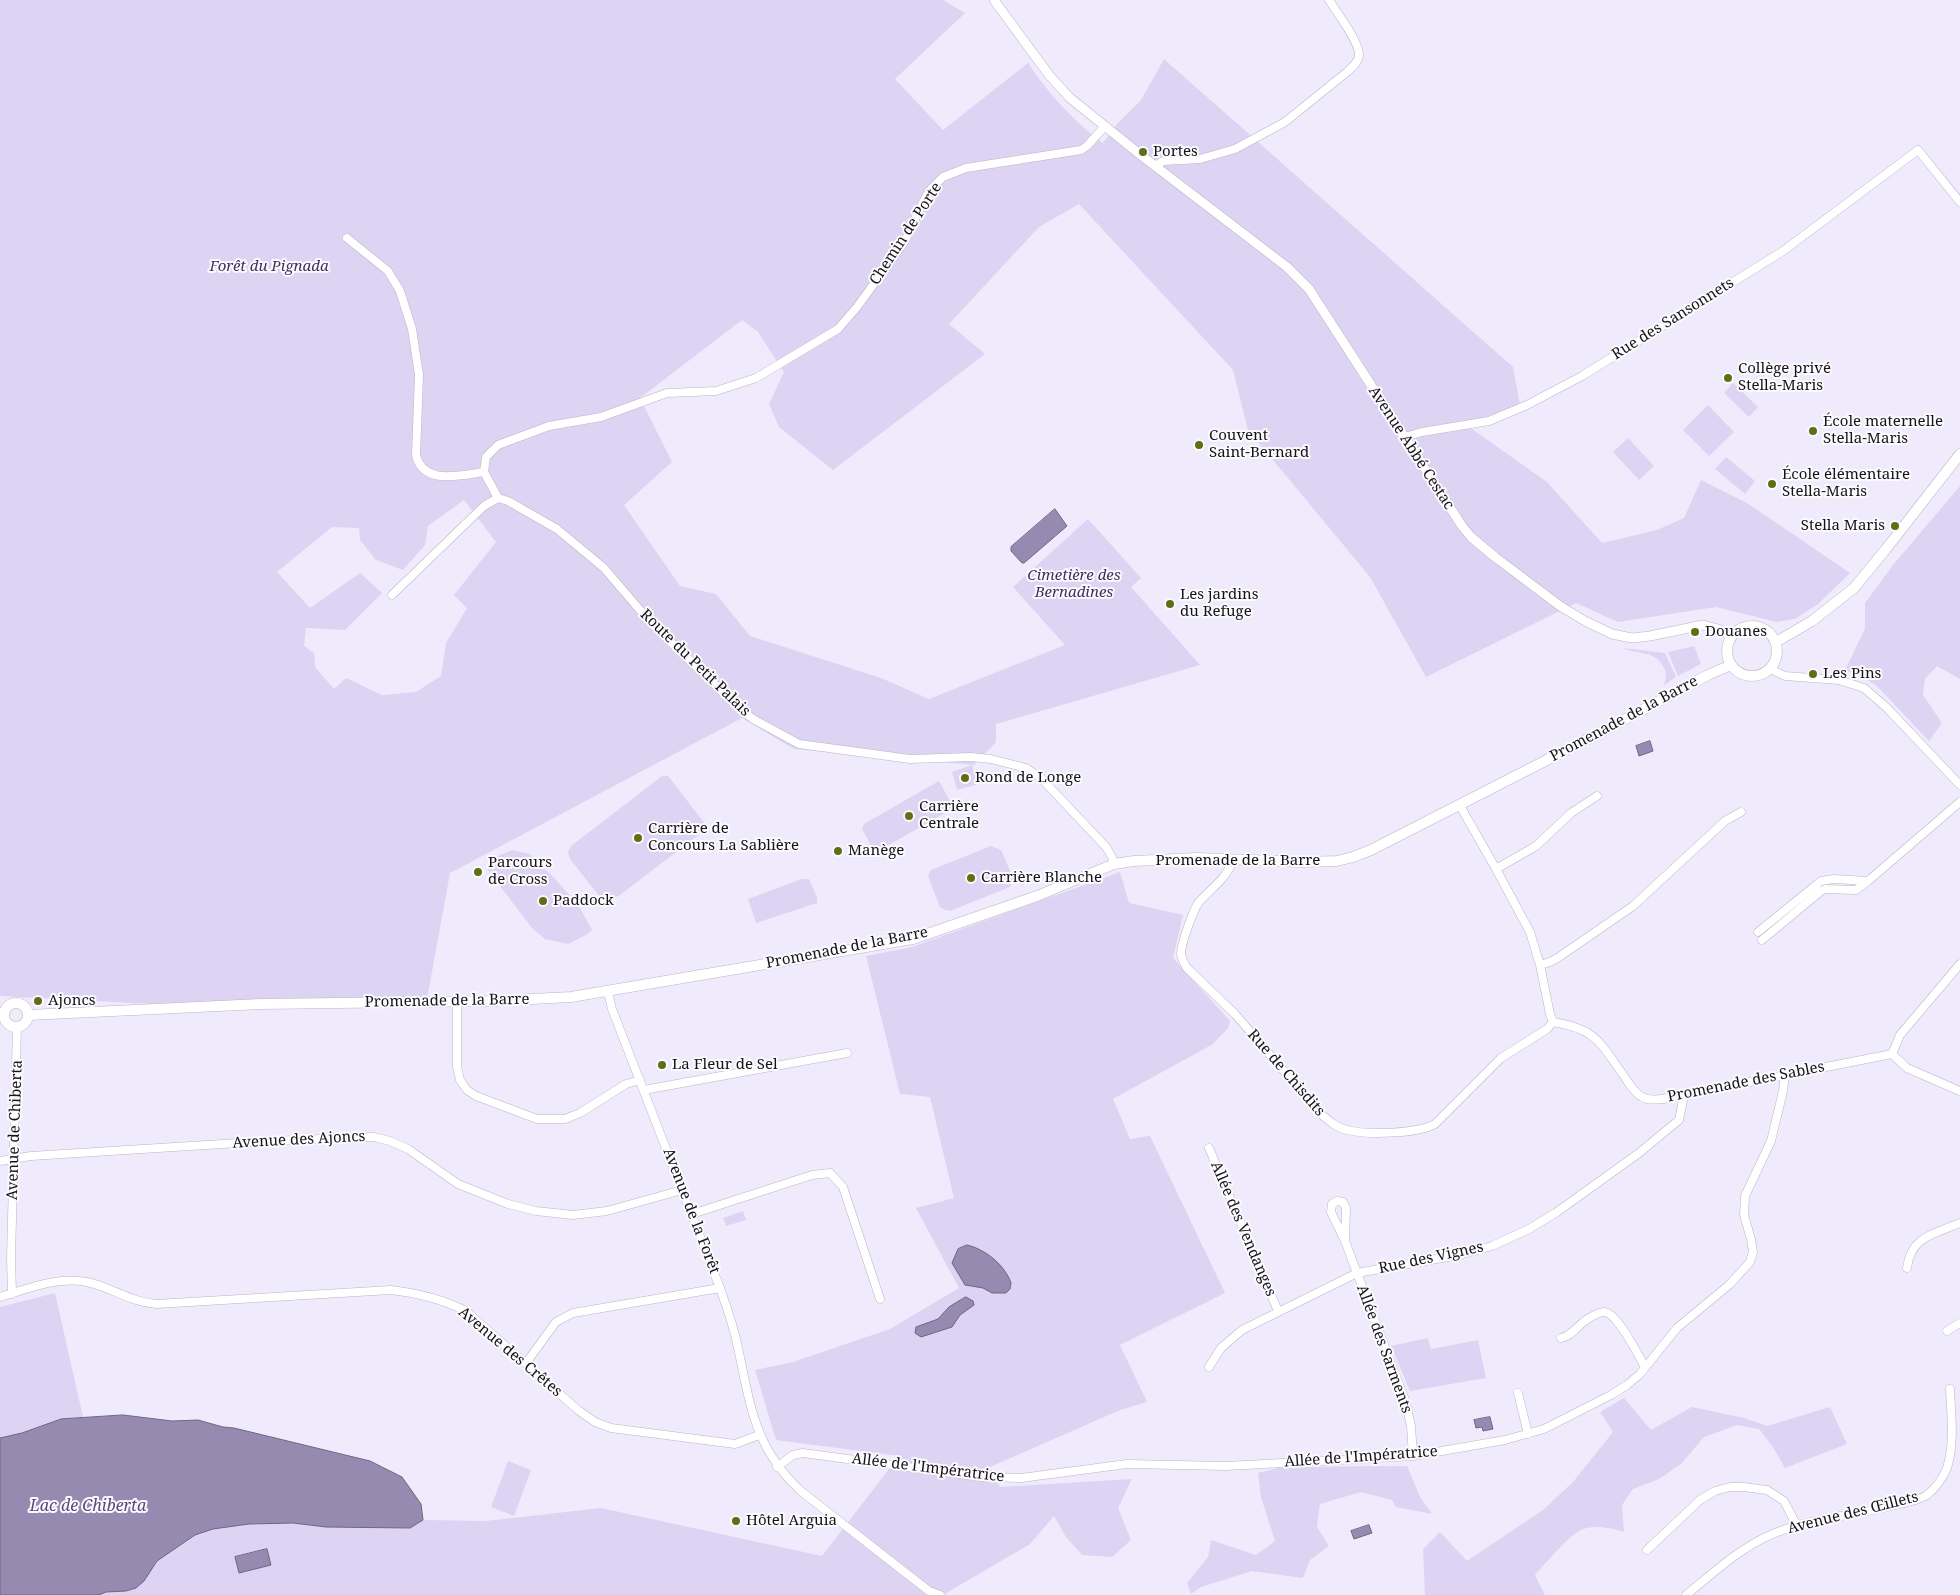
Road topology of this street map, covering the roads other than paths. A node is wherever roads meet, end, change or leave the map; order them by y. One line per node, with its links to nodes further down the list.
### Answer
1 (994, 0): 3 (street, Avenue Abbé Cestac)
2 (1329, 0): 4 (street)
3 (1105, 126): 4 (street, Avenue Abbé Cestac); 9 (street, Chemin de Porte)
4 (1155, 166): 7 (street, Avenue Abbé Cestac)
5 (1960, 202): 7 (street, Rue des Sansonnets)
6 (347, 238): 9 (street)
7 (1405, 439): 12 (street, Avenue Abbé Cestac)
8 (1960, 454): 13 (main road)
9 (484, 472): 10 (street)
10 (498, 498): 11 (street); 22 (street, Route du Petit Palais)
11 (392, 595)
12 (1731, 636): 13 (main road); 14 (main road)
13 (1776, 642): 15 (main road)
14 (1731, 665): 15 (main road); 19 (main road, Promenade de la Barre)
15 (1770, 669): 16 (street)
16 (1960, 785)
17 (1597, 796): 23 (street)
18 (1960, 802): 24 (street)
19 (1459, 804): 21 (main road, Promenade de la Barre); 23 (street)
20 (1741, 812): 28 (street)
21 (1233, 859): 22 (main road, Promenade de la Barre); 33 (street, Rue de Chisdits)
22 (1114, 864): 29 (main road, Promenade de la Barre)
23 (1496, 869): 28 (street)
24 (1868, 882): 25 (street); 26 (street)
25 (1758, 932)
26 (1762, 940)
27 (1960, 964): 36 (street)
28 (1540, 965): 33 (street)
29 (608, 992): 30 (main road, Promenade de la Barre); 38 (street, Avenue de la Forêt)
30 (457, 1002): 31 (main road, Promenade de la Barre); 38 (street)
31 (28, 1015): 32 (main road); 34 (main road)
32 (2, 1016): 34 (main road)
33 (1553, 1022): 41 (street, Promenade des Sables)
34 (17, 1027): 43 (street, Avenue de Chiberta)
35 (847, 1053): 39 (street)
36 (1892, 1054): 37 (street, Promenade des Sables); 40 (street)
37 (1785, 1076): 41 (street, Promenade des Sables); 61 (street, Allée de l'Impératrice)
38 (640, 1080): 39 (street, Avenue de la Forêt)
39 (644, 1090): 45 (street, Avenue de la Forêt)
40 (1960, 1091)
41 (1684, 1095): 50 (street, Rue des Vignes)
42 (1209, 1148): 55 (street, Allée des Vendanges)
43 (15, 1159): 44 (street, Avenue des Ajoncs); 45 (street, Avenue des Ajoncs); 52 (street, Avenue de Chiberta)
44 (0, 1161)
45 (682, 1190): 46 (street, Avenue de la Forêt)
46 (692, 1214): 51 (street, Avenue de la Forêt); 54 (street)
47 (1960, 1223): 49 (street)
48 (1345, 1241): 50 (street, Allée des Sarments)
49 (1907, 1268)
50 (1357, 1273): 55 (street, Rue des Vignes); 66 (street, Allée des Sarments)
51 (720, 1288): 59 (street); 65 (street, Avenue de la Forêt)
52 (12, 1294): 53 (street, Avenue des Crêtes); 59 (street, Avenue des Crêtes)
53 (0, 1297)
54 (880, 1299)
55 (1278, 1311): 60 (street, Rue des Vignes)
56 (1960, 1323): 57 (street)
57 (1947, 1331)
58 (1561, 1338): 61 (street)
59 (526, 1363): 65 (street, Avenue des Crêtes)
60 (1208, 1367)
61 (1646, 1367): 64 (street, Allée de l'Impératrice)
62 (1950, 1388): 68 (street, Avenue des Œillets)
63 (1518, 1393): 64 (street)
64 (1528, 1434): 66 (street, Allée de l'Impératrice)
65 (759, 1435): 67 (street)
66 (1413, 1456): 67 (street, Allée de l'Impératrice)
67 (777, 1467): 70 (street)
68 (1797, 1526): 69 (street); 71 (street, Avenue des Œillets)
69 (1647, 1550)
70 (940, 1595)
71 (1686, 1595)

